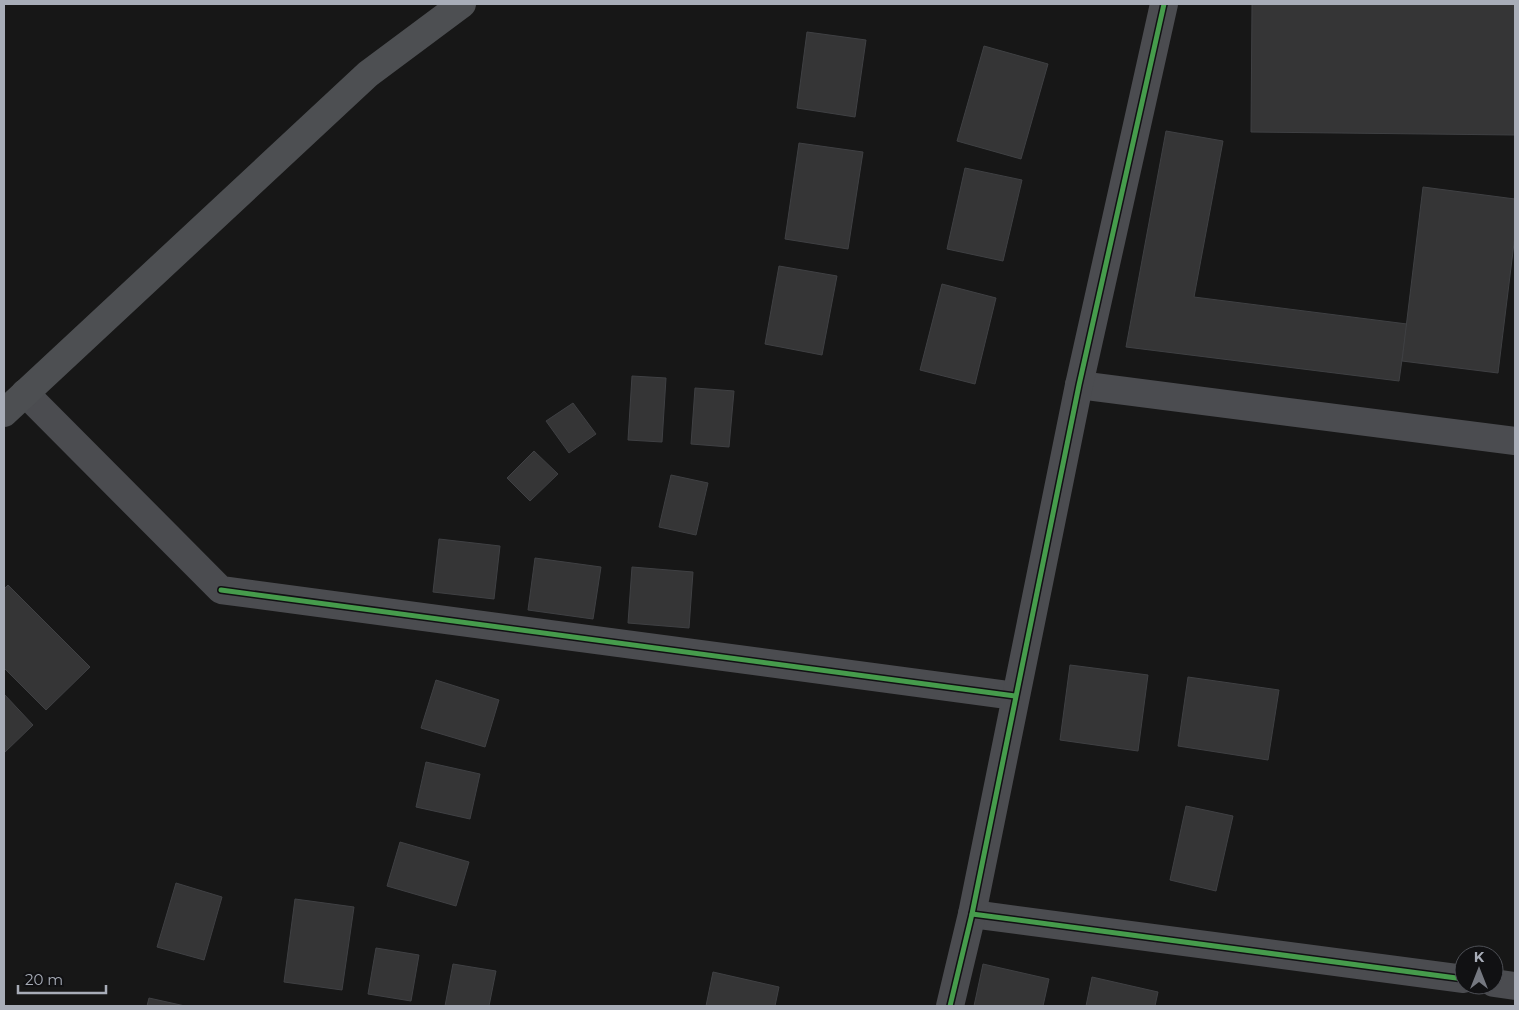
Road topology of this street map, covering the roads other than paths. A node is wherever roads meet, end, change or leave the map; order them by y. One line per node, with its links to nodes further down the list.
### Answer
1 (462, 4): 4 (main road)
2 (1164, 4): 3 (street)
3 (1079, 385): 6 (street); 7 (street)
4 (25, 393): 5 (main road); 7 (street)
5 (4, 413)
6 (1515, 441)
7 (1015, 696): 8 (street)
8 (972, 914): 9 (street); 10 (street)
9 (1454, 978)
10 (950, 1006)

